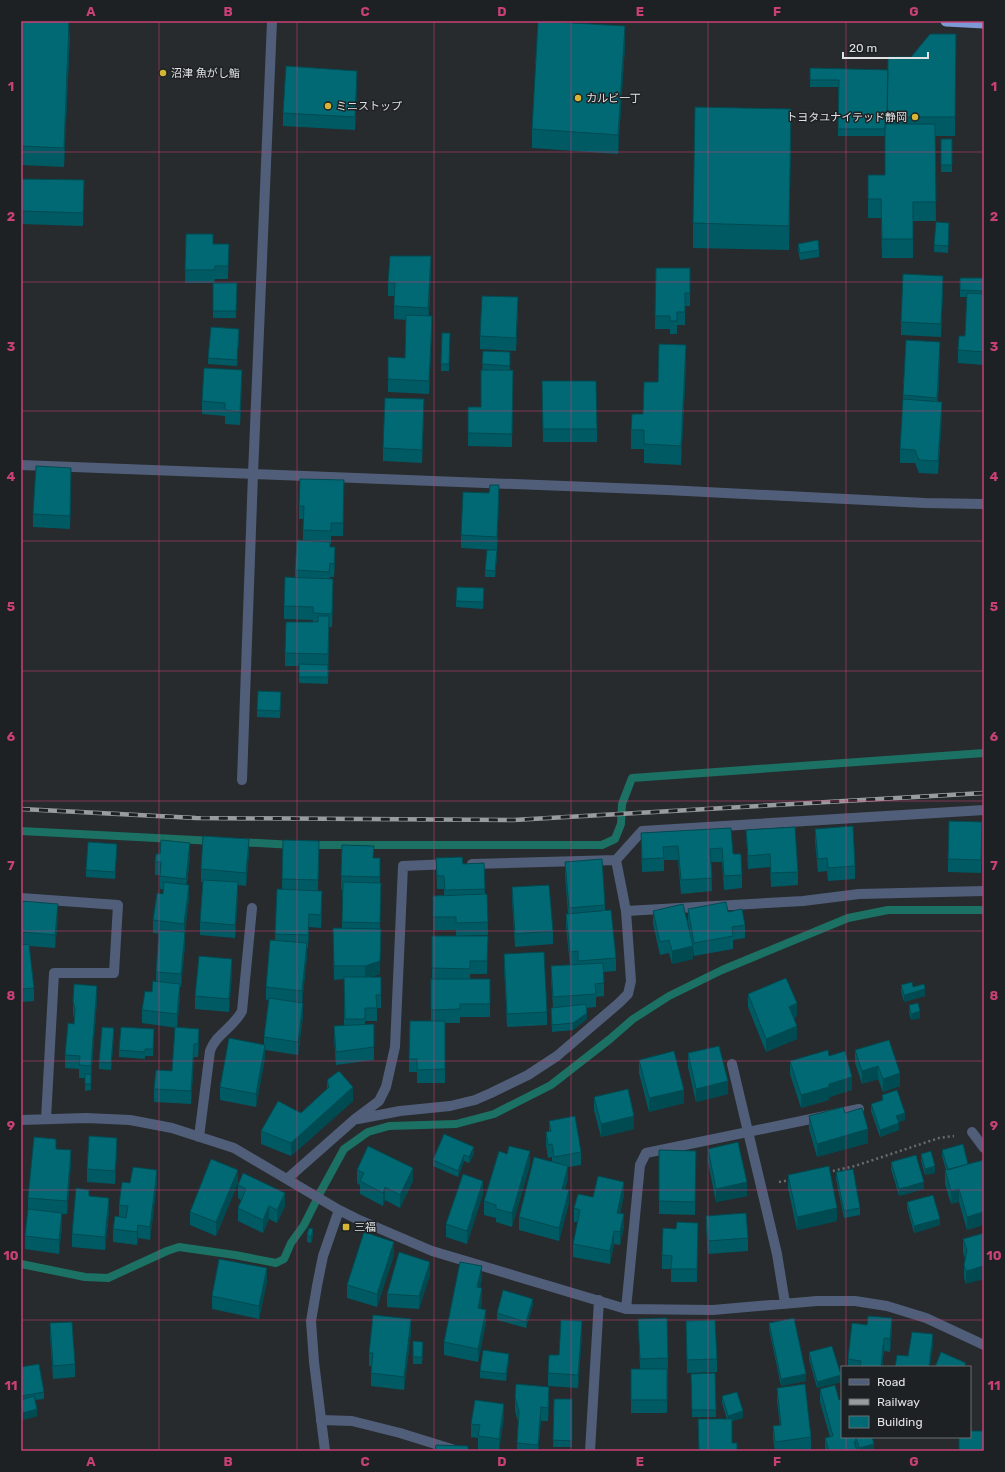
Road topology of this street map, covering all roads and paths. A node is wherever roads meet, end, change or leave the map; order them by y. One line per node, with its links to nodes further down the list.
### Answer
1 (272, 21): 5 (street)
2 (946, 21): 3 (highway)
3 (984, 23)
4 (21, 465): 5 (street)
5 (253, 474): 6 (street); 7 (street)
6 (984, 504)
7 (242, 780)
8 (984, 810): 9 (street)
9 (616, 860): 13 (street); 17 (street)
10 (984, 891): 13 (street)
11 (21, 898): 16 (street)
12 (252, 908): 21 (street)
13 (626, 911): 17 (street)
14 (732, 1064): 19 (street)
15 (859, 1109): 19 (street)
16 (46, 1119): 18 (street); 21 (street)
17 (355, 1119): 24 (street)
18 (21, 1120)
19 (749, 1132): 26 (street); 30 (street)
20 (972, 1132): 22 (street); 23 (path)
21 (199, 1137): 24 (street)
22 (984, 1148)
23 (824, 1173)
24 (287, 1179): 27 (street)
25 (792, 1180): 26 (path)
26 (761, 1186): 29 (street)
27 (339, 1210): 28 (street); 32 (street)
28 (599, 1300): 30 (street); 35 (street)
29 (785, 1303): 30 (street); 31 (street)
30 (626, 1309)
31 (984, 1345)
32 (321, 1420): 33 (street); 34 (street)
33 (325, 1451)
34 (458, 1451)
35 (590, 1451)

